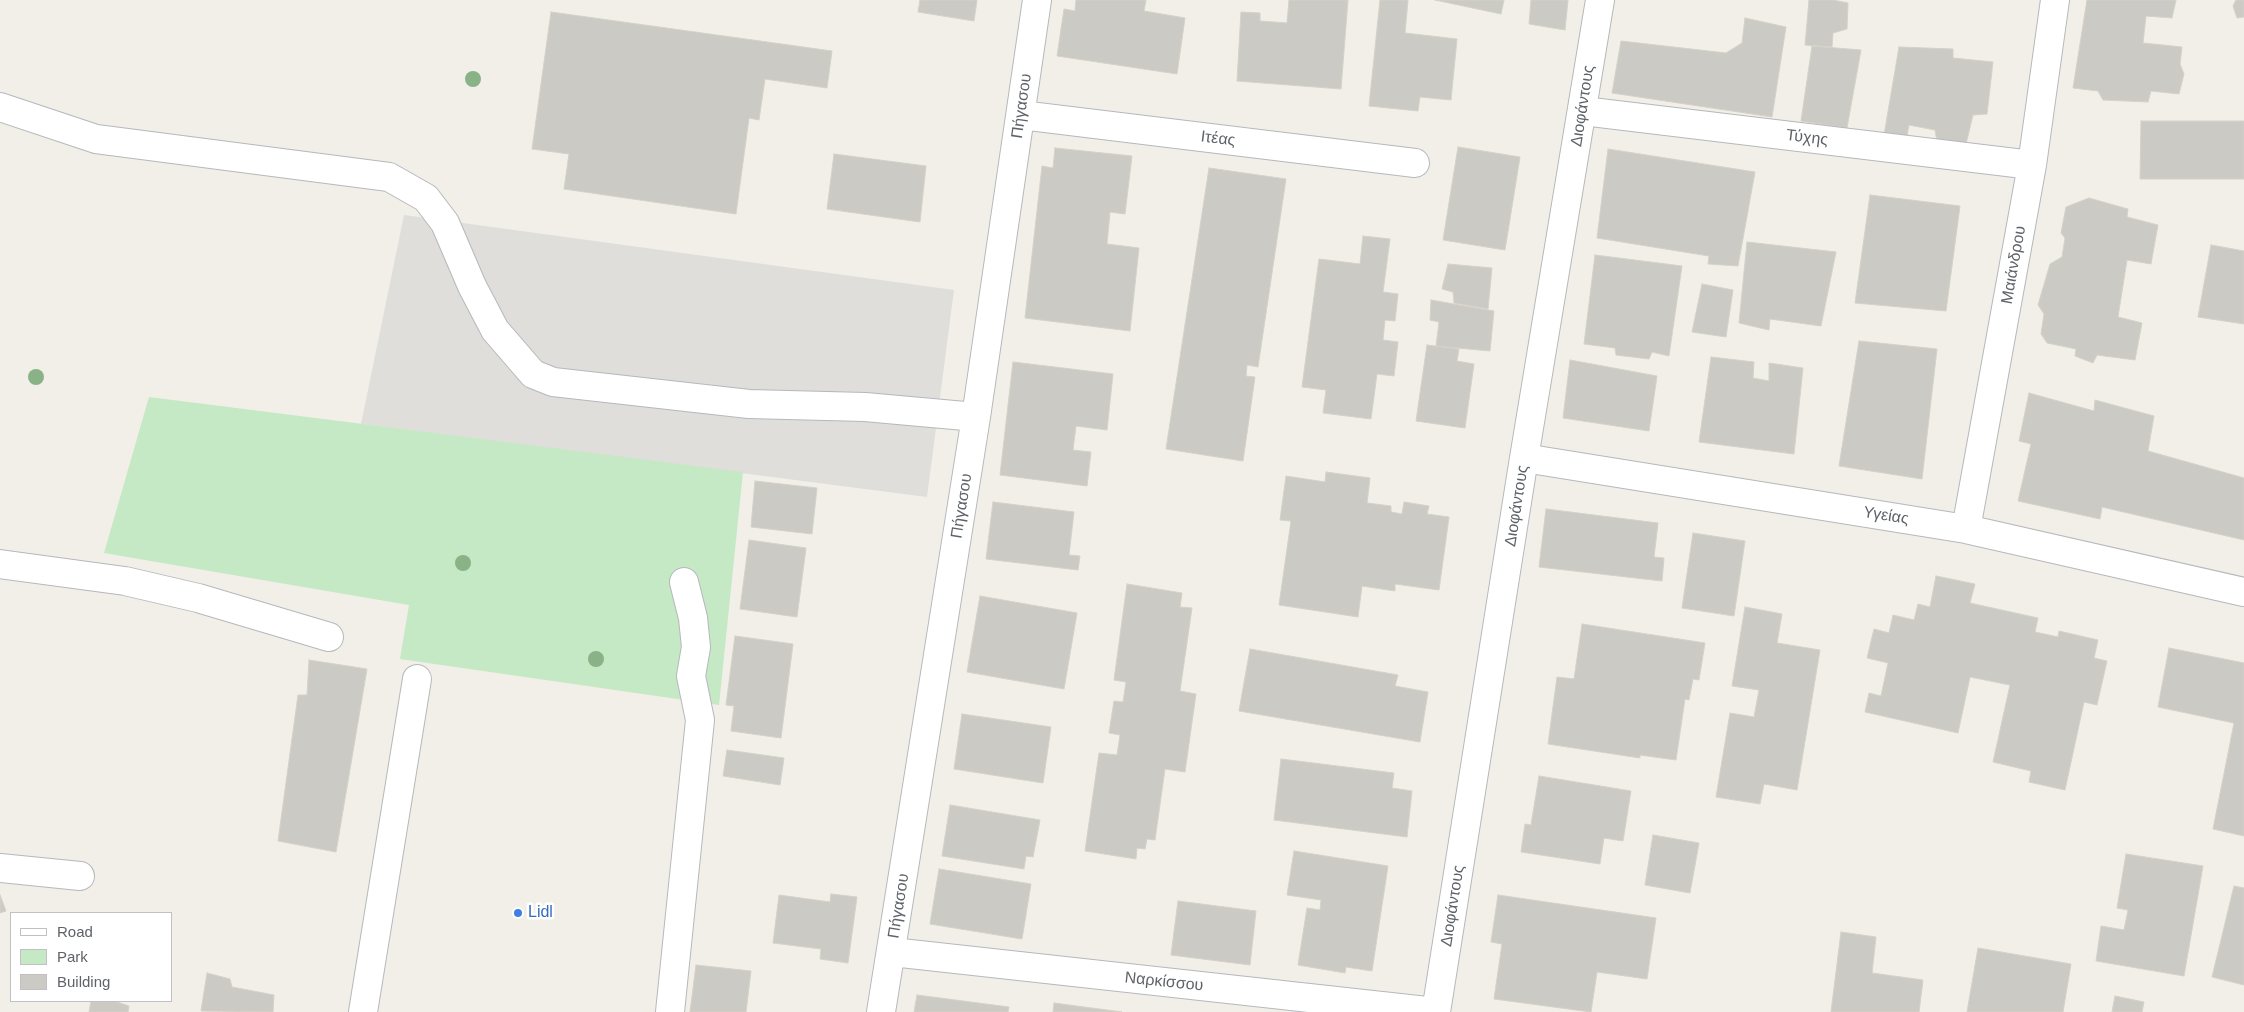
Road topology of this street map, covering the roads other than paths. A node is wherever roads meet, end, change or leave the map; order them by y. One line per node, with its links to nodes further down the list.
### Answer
1 (1037, 0): 6 (street, Πήγασου)
2 (1600, 0): 5 (street, Διοφάντους)
3 (2055, 0): 8 (street, Μαιάνδρου)
4 (0, 107): 9 (street)
5 (1583, 111): 8 (street, Τύχης); 10 (street, Διοφάντους)
6 (1021, 115): 7 (street, Ιτέας); 9 (street, Πήγασου)
7 (1415, 163)
8 (2032, 165): 11 (street, Μαιάνδρου)
9 (976, 417): 19 (street, Πήγασου)
10 (1524, 458): 11 (street, Υγείας); 23 (street, Διοφάντους)
11 (1966, 529): 14 (street, Υγείας)
12 (0, 564): 15 (street)
13 (684, 582): 21 (street)
14 (2244, 592)
15 (329, 637)
16 (417, 679): 20 (street)
17 (0, 868): 18 (street)
18 (80, 876)
19 (892, 952): 22 (street, Πήγασου); 23 (street, Ναρκίσσου)
20 (363, 1012)
21 (670, 1012)
22 (881, 1012)
23 (1436, 1012)

